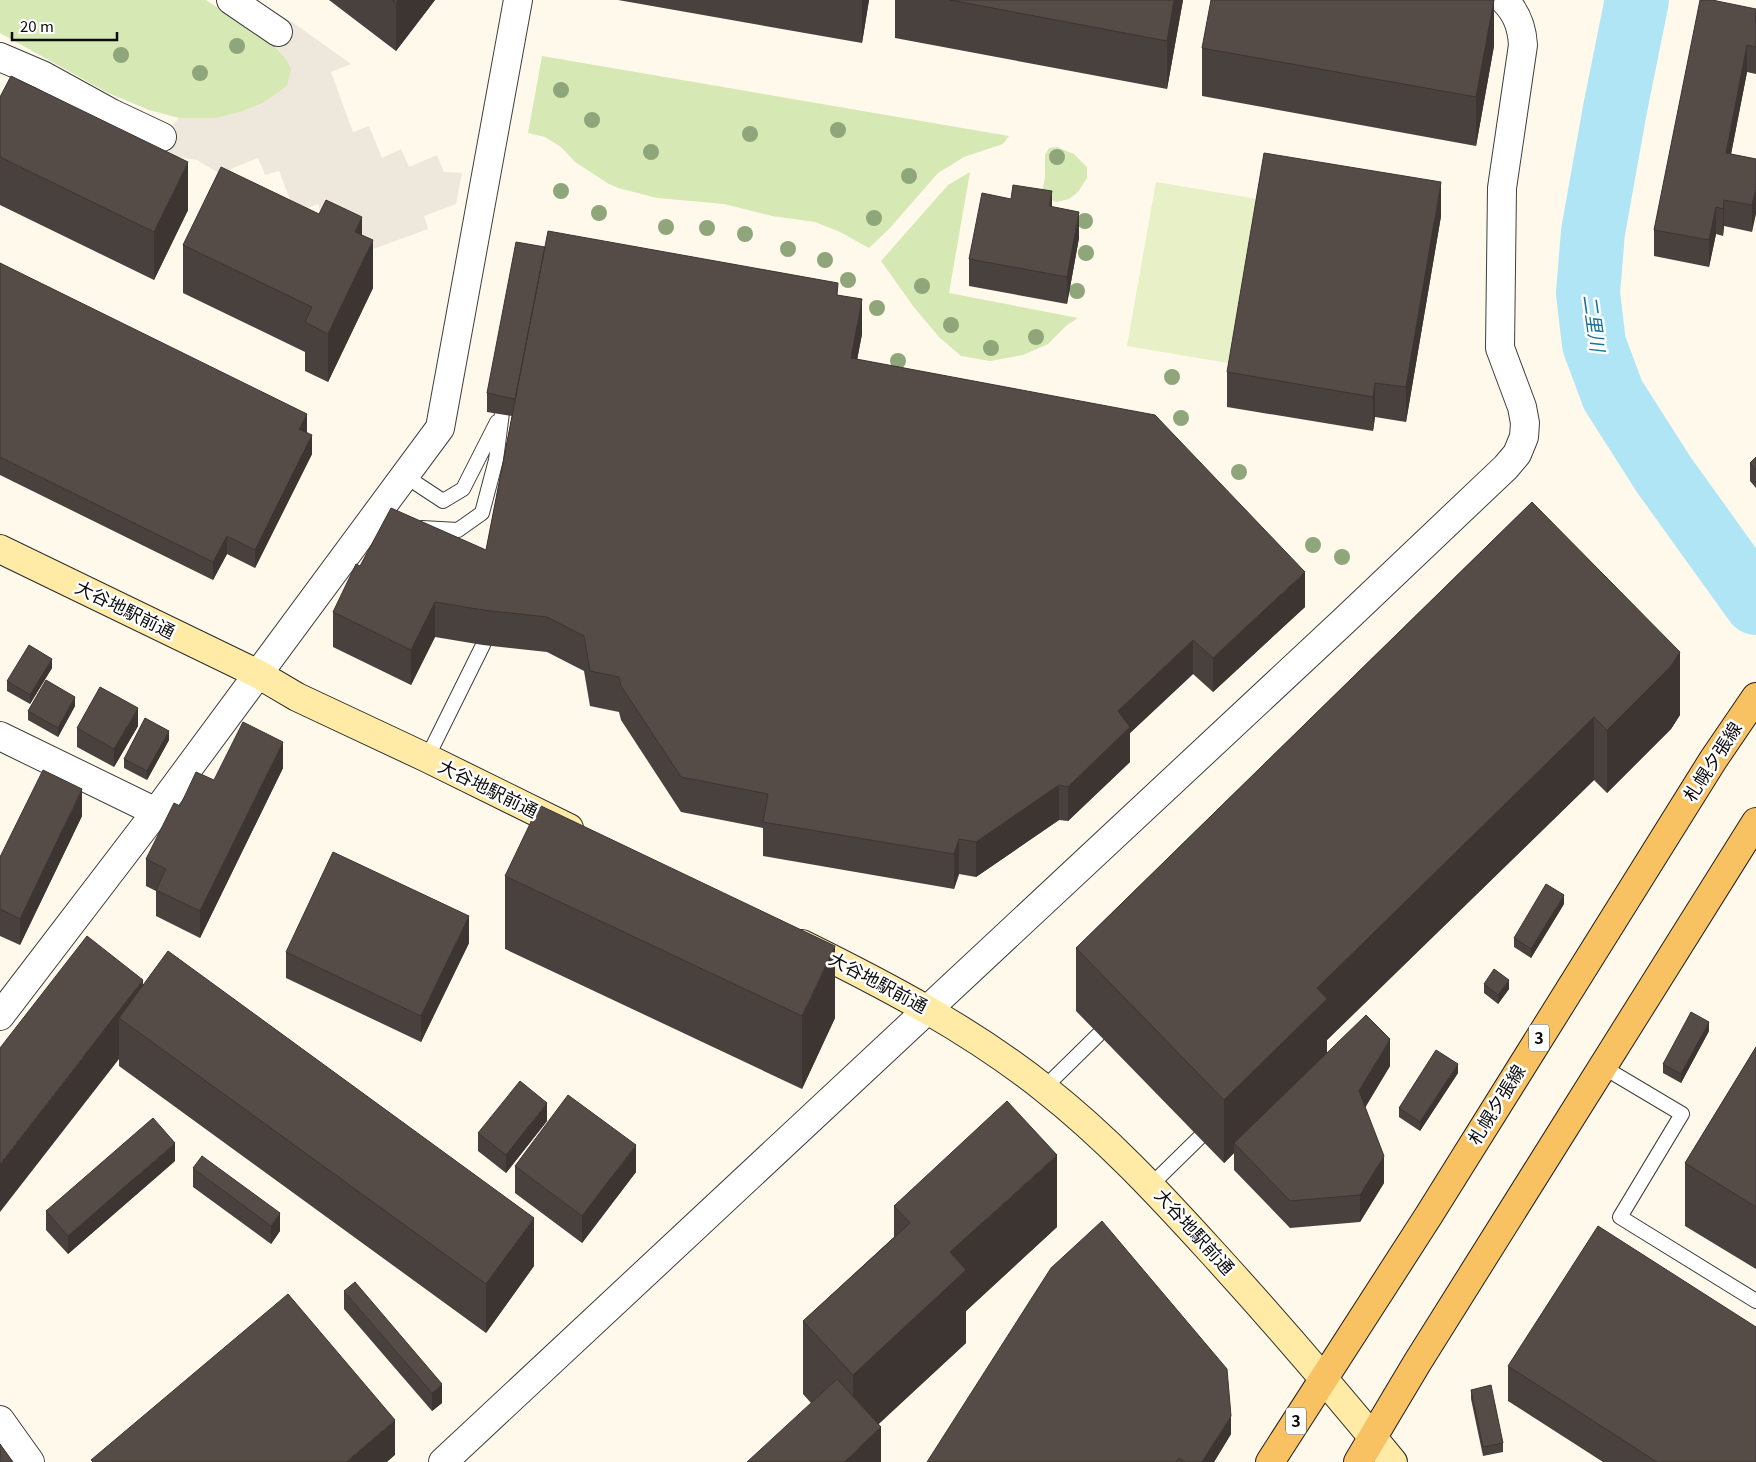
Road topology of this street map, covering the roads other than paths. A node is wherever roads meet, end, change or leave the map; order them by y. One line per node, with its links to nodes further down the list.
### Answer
1 (231, 0): 4 (street)
2 (518, 0): 9 (street)
3 (1504, 0): 21 (street)
4 (278, 32)
5 (0, 57): 6 (street)
6 (162, 137)
7 (506, 385): 8 (lane)
8 (501, 414): 9 (lane); 10 (lane)
9 (405, 476): 13 (street)
10 (410, 523)
11 (0, 549): 13 (street, 大谷地駅前通)
12 (483, 645): 16 (lane)
13 (258, 674): 16 (street, 大谷地駅前通); 17 (street)
14 (1756, 697): 29 (main road, 札幌夕張線 / 3)
15 (0, 736): 17 (street)
16 (427, 758): 19 (street, 大谷地駅前通)
17 (156, 812): 22 (street)
18 (1756, 822): 24 (main road)
19 (587, 838)
20 (784, 935): 21 (street, 大谷地駅前通)
21 (928, 1009): 25 (street, 大谷地駅前通); 33 (street)
22 (0, 1016)
23 (1098, 1035): 25 (lane)
24 (1603, 1067): 28 (lane); 31 (main road)
25 (1044, 1088): 27 (street, 大谷地駅前通)
26 (1199, 1138): 27 (lane)
27 (1151, 1185): 29 (street, 大谷地駅前通)
28 (1756, 1301)
29 (1323, 1380): 31 (street, 大谷地駅前通); 34 (main road, 札幌夕張線 / 3)
30 (0, 1420): 32 (street)
31 (1373, 1438): 35 (main road); 36 (street, 大谷地駅前通)
32 (30, 1462)
33 (442, 1462)
34 (1270, 1462)
35 (1358, 1462)
36 (1392, 1462)

